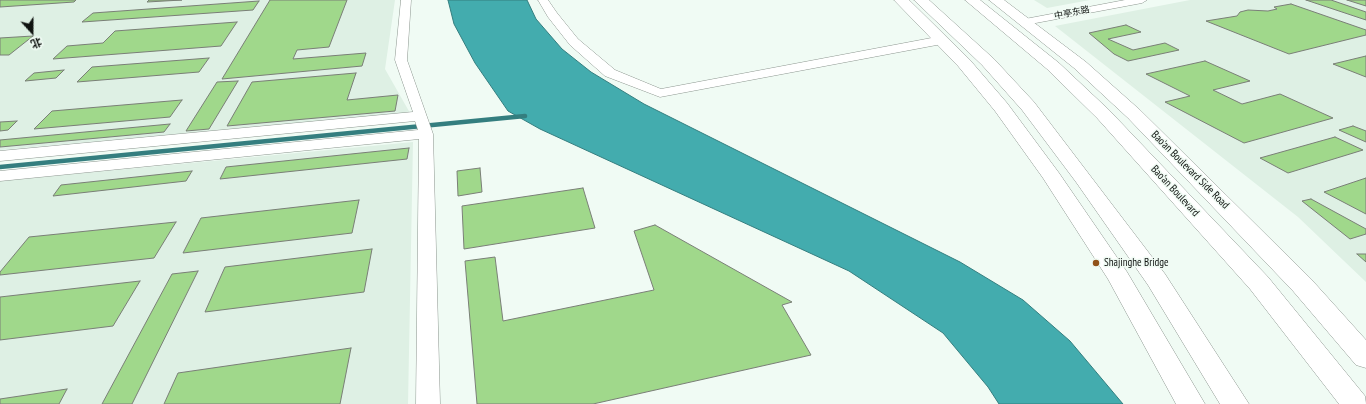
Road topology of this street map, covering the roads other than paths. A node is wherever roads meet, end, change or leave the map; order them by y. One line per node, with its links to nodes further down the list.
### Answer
1 (406, 0): 11 (street)
2 (543, 0): 9 (street)
3 (901, 0): 9 (main road)
4 (921, 0): 18 (main road)
5 (972, 0): 14 (main road, Bao'an Boulevard)
6 (996, 0): 8 (main road, Bao'an Boulevard Side Road)
7 (1142, 0): 8 (street, 中亭东路)
8 (1025, 22): 10 (main road, Bao'an Boulevard Side Road)
9 (942, 40): 17 (main road)
10 (1105, 88): 14 (main road); 15 (main road, Bao'an Boulevard Side Road)
11 (424, 125): 12 (street); 13 (street); 16 (street)
12 (0, 156)
13 (0, 176)
14 (1161, 176): 19 (main road, Bao'an Boulevard)
15 (1366, 358)
16 (428, 404)
17 (1191, 404)
18 (1235, 404)
19 (1355, 404)

